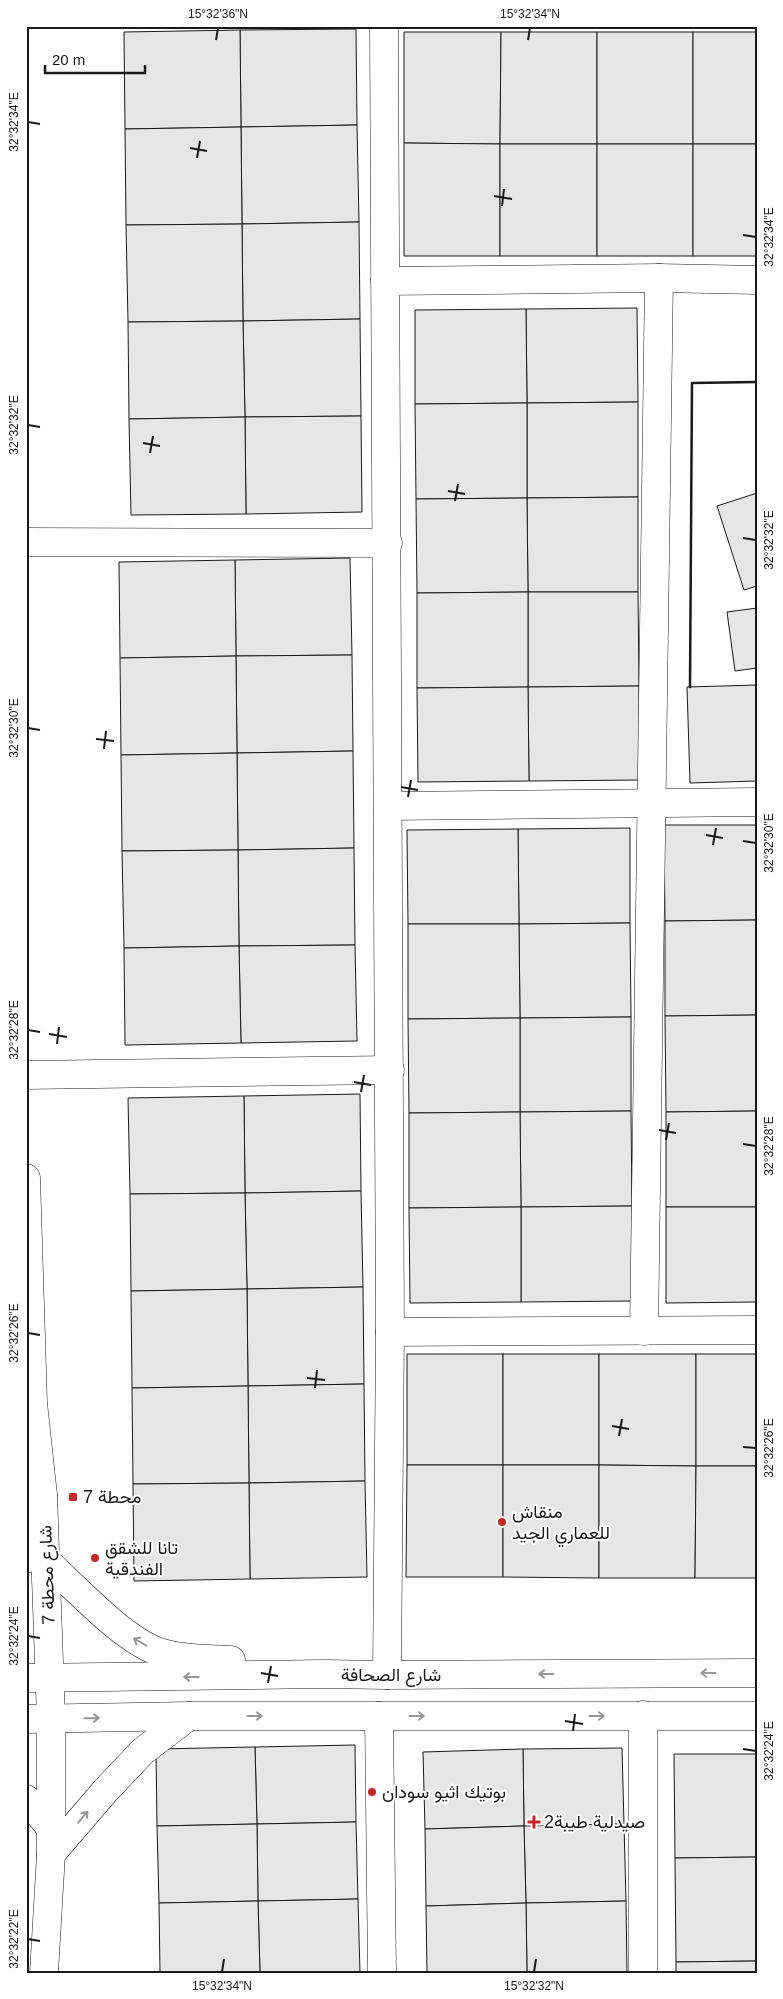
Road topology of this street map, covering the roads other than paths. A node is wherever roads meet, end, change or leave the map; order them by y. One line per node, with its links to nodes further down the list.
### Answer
1 (384, 26): 3 (street)
2 (659, 278): 3 (street); 4 (street); 8 (street)
3 (385, 280): 6 (street)
4 (757, 280)
5 (26, 542): 6 (street)
6 (388, 542): 9 (street)
7 (757, 802): 8 (street)
8 (653, 803): 9 (street); 14 (street)
9 (389, 806): 10 (street)
10 (390, 1070): 11 (street); 15 (street)
11 (26, 1075)
12 (26, 1178): 16 (street, شارع محطة 7)
13 (757, 1330): 14 (street)
14 (644, 1331): 15 (street)
15 (390, 1332): 19 (street)
16 (36, 1560): 18 (street, one-way to 16); 20 (street, شارع محطة 7)
17 (757, 1673): 19 (street, شارع الصحافة, one-way to 19)
18 (324, 1674): 19 (street, شارع الصحافة); 20 (street, شارع الصحافة, one-way to 20)
19 (387, 1676)
20 (38, 1678): 25 (street, شارع محطة 7)
21 (189, 1716): 22 (street, one-way to 22); 25 (street, one-way to 21); 28 (street, one-way to 21)
22 (379, 1716): 23 (street, one-way to 23); 30 (street)
23 (643, 1716): 24 (street); 31 (street)
24 (757, 1716)
25 (39, 1719): 27 (street, شارع محطة 7)
26 (26, 1799): 27 (street)
27 (50, 1827): 28 (street, شارع محطة 7)
28 (51, 1854): 29 (street, شارع محطة 7)
29 (44, 1973)
30 (382, 1973)
31 (643, 1973)

